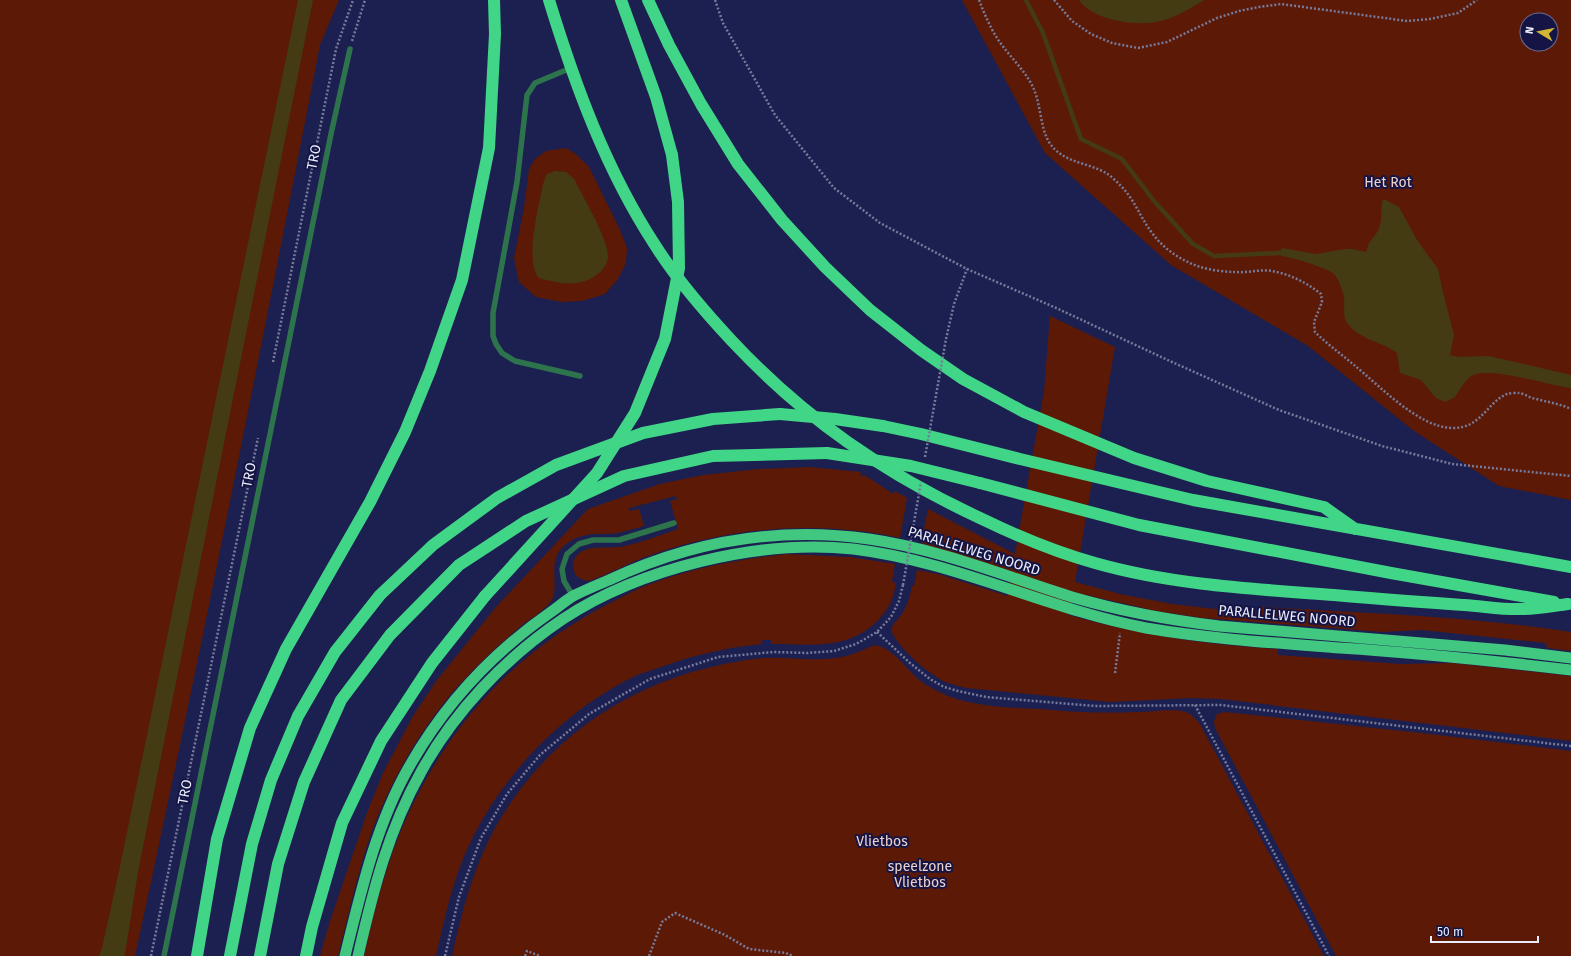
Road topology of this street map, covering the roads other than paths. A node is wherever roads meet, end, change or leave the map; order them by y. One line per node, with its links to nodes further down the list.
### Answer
1 (494, 0): 16 (highway)
2 (549, 0): 6 (highway)
3 (621, 0): 19 (highway, bridge)
4 (648, 0): 9 (highway)
5 (350, 49): 15 (lane, TRO)
6 (572, 68): 7 (lane); 12 (highway)
7 (580, 376)
8 (674, 523): 11 (lane)
9 (1355, 529): 10 (highway); 17 (highway, bridge)
10 (1571, 567)
11 (573, 596): 13 (highway, PARALLELWEG NOORD); 20 (highway, PARALLELWEG NOORD)
12 (1570, 604): 18 (highway, bridge)
13 (1571, 658)
14 (1571, 670): 21 (highway, PARALLELWEG NOORD)
15 (164, 956)
16 (197, 956)
17 (230, 956)
18 (260, 956)
19 (306, 956)
20 (345, 956)
21 (358, 956)

